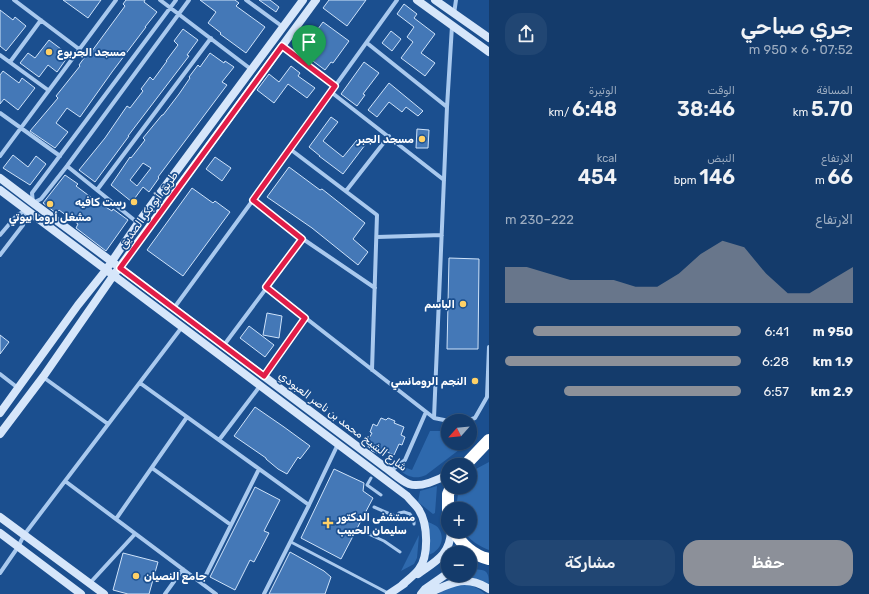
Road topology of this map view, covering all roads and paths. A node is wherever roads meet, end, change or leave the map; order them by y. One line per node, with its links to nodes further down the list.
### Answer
1 (14, 0): 16 (street)
2 (116, 0): 23 (street)
3 (160, 0): 13 (street)
4 (176, 0): 13 (street)
5 (189, 0): 14 (street)
6 (246, 0): 18 (street)
7 (303, 0): 18 (main road, طريق أبو بكر الصديق)
8 (316, 0): 22 (main road, طريق أبو بكر الصديق)
9 (397, 0): 21 (street)
10 (416, 0): 17 (main road)
11 (435, 0): 15 (main road)
12 (456, 0): 15 (street)
13 (170, 8): 14 (street); 37 (street)
14 (179, 14): 19 (street); 38 (street)
15 (454, 14): 20 (main road)
16 (40, 20): 23 (street); 26 (street)
17 (452, 26): 24 (main road); 31 (street)
18 (283, 28): 27 (main road, طريق أبو بكر الصديق)
19 (211, 38): 27 (street); 42 (street)
20 (489, 38)
21 (367, 43): 28 (street); 31 (street)
22 (282, 46): 28 (street); 53 (main road, طريق أبو بكر الصديق)
23 (79, 49): 29 (street)
24 (489, 52)
25 (0, 55): 26 (street)
26 (10, 62): 29 (street)
27 (252, 70): 46 (main road, طريق أبو بكر الصديق)
28 (335, 86): 30 (street)
29 (48, 90): 33 (street)
30 (331, 92): 34 (street); 35 (street)
31 (447, 107): 40 (street)
32 (0, 113): 33 (street)
33 (20, 128): 36 (street); 37 (street)
34 (389, 136): 40 (street); 43 (street)
35 (290, 148): 43 (street); 44 (street)
36 (0, 156)
37 (60, 156): 45 (street)
38 (67, 166): 42 (street); 45 (street)
39 (0, 178): 45 (main road, شارع الشيخ محمد بن ناصر العبودي)
40 (444, 180): 48 (street)
41 (0, 190): 45 (main road, شارع الشيخ محمد بن ناصر العبودي)
42 (98, 190): 46 (street)
43 (346, 191): 49 (street)
44 (253, 200): 50 (street); 58 (street)
45 (30, 206): 47 (street); 51 (street); 52 (main road, شارع الشيخ محمد بن ناصر العبودي); 54 (main road, شارع الشيخ محمد بن ناصر العبودي)
46 (138, 223): 52 (main road, طريق أبو بكر الصديق)
47 (0, 235)
48 (442, 235): 49 (street); 74 (street)
49 (376, 237): 57 (street)
50 (302, 239): 56 (street); 57 (street)
51 (0, 255)
52 (111, 261): 53 (main road, شارع الشيخ محمد بن ناصر العبودي); 54 (main road, طريق أبو بكر الصديق)
53 (120, 268): 55 (main road, طريق أبو بكر الصديق); 58 (main road, شارع الشيخ محمد بن ناصر العبودي)
54 (106, 270): 55 (main road, شارع الشيخ محمد بن ناصر العبودي); 69 (main road, طريق أبو بكر الصديق)
55 (113, 276): 60 (main road, شارع الشيخ محمد بن ناصر العبودي); 66 (main road, طريق أبو بكر الصديق)
56 (266, 287): 59 (street); 61 (street)
57 (375, 288): 63 (street)
58 (173, 308): 61 (main road, شارع الشيخ محمد بن ناصر العبودي)
59 (305, 318): 63 (street); 65 (street)
60 (182, 327): 67 (street); 68 (main road, شارع الشيخ محمد بن ناصر العبودي)
61 (224, 345): 65 (main road, شارع الشيخ محمد بن ناصر العبودي)
62 (489, 347): 72 (street)
63 (372, 370): 70 (street)
64 (0, 374): 69 (street)
65 (264, 376): 85 (main road, شارع الشيخ محمد بن ناصر العبودي)
66 (44, 377): 76 (street); 77 (main road, طريق أبو بكر الصديق)
67 (140, 383): 73 (street); 76 (street)
68 (260, 386): 78 (street); 80 (main road, شارع الشيخ محمد بن ناصر العبودي)
69 (18, 388): 71 (main road, طريق أبو بكر الصديق)
70 (426, 412): 74 (street); 85 (street)
71 (0, 413)
72 (477, 414)
73 (187, 417): 78 (street); 84 (street)
74 (434, 418): 75 (street)
75 (441, 419)
76 (108, 424): 89 (street)
77 (0, 434)
78 (218, 440): 86 (street)
79 (489, 440): 82 (highway)
80 (338, 444): 91 (street); 114 (main road, شارع الشيخ محمد بن ناصر العبودي)
81 (489, 452): 83 (highway)
82 (472, 458)
83 (475, 458)
84 (152, 468): 94 (street); 96 (street)
85 (386, 468): 88 (main road, شارع الشيخ محمد بن ناصر العبودي)
86 (259, 469): 91 (street); 96 (street)
87 (371, 478): 90 (lane)
88 (441, 479)
89 (65, 481): 94 (street); 100 (street)
90 (380, 495)
91 (309, 506): 103 (street)
92 (374, 507): 95 (lane)
93 (0, 517): 100 (main road)
94 (116, 519): 99 (street)
95 (414, 524)
96 (231, 525): 113 (street)
97 (362, 531): 105 (lane)
98 (0, 533): 104 (main road)
99 (135, 534): 109 (street); 112 (street)
100 (24, 535): 104 (street); 112 (main road)
101 (451, 538): 108 (main road)
102 (457, 538): 107 (highway)
103 (291, 542): 120 (street); 121 (lane)
104 (18, 547): 110 (street); 116 (main road)
105 (400, 552)
106 (441, 559): 108 (main road)
107 (483, 559)
108 (438, 561): 114 (main road)
109 (183, 569): 113 (street); 118 (street)
110 (0, 573)
111 (441, 578): 122 (main road)
112 (90, 583): 117 (main road)
113 (202, 583): 119 (street)
114 (400, 586): 121 (main road)
115 (489, 589): 123 (main road)
116 (81, 594)
117 (104, 594)
118 (165, 594)
119 (216, 594)
120 (264, 594)
121 (389, 594)
122 (421, 594)
123 (427, 594)

